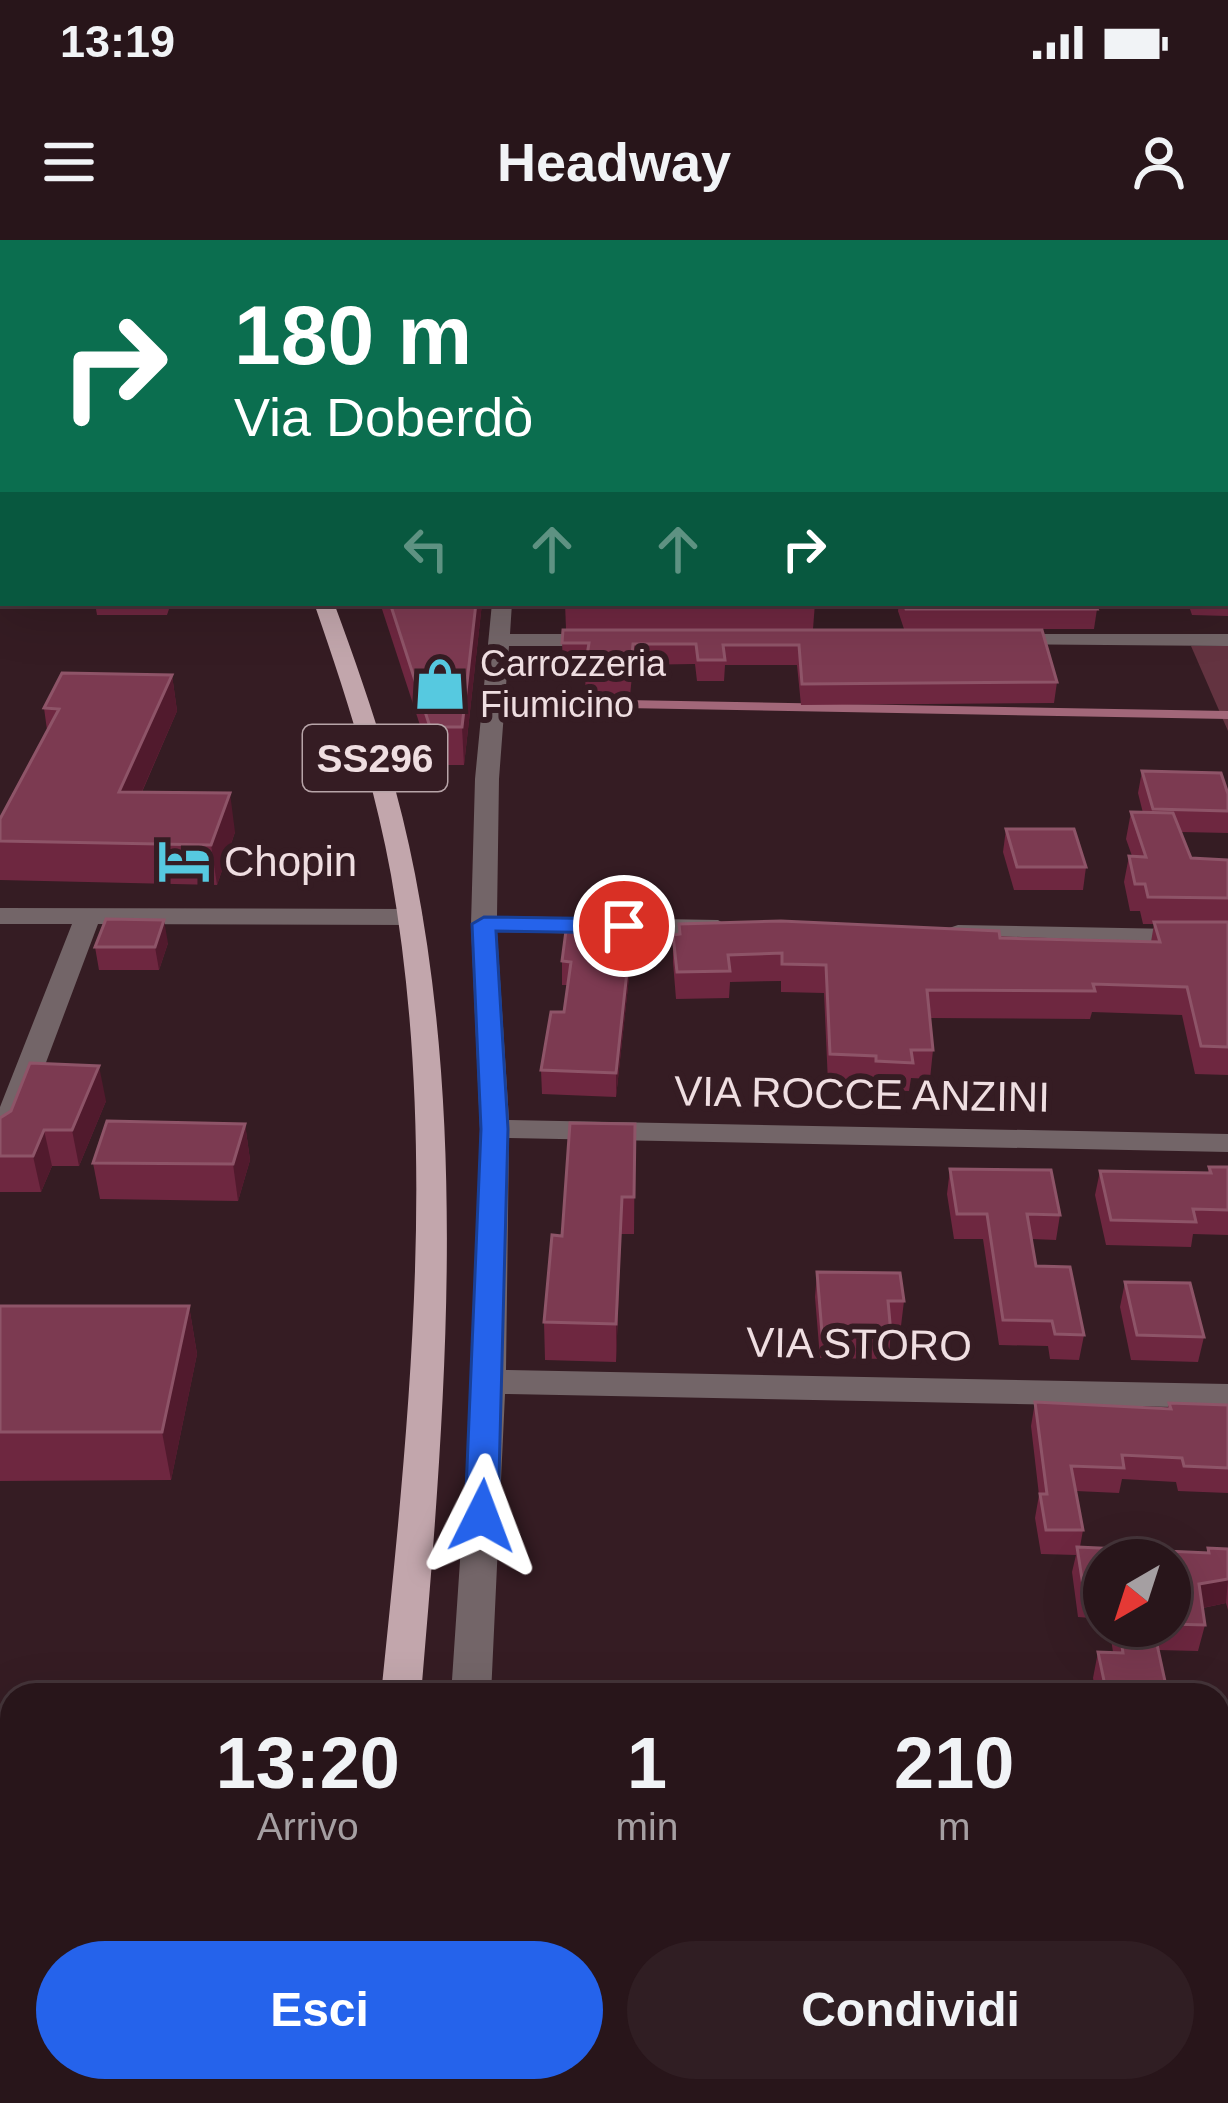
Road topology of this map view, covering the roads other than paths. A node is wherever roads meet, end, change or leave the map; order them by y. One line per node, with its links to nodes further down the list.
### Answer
1 (325, 606): 9 (main road, SS296)
2 (502, 606): 3 (street)
3 (500, 640): 4 (street); 10 (street)
4 (617, 640)
5 (970, 640): 6 (street)
6 (1228, 640)
7 (0, 916): 8 (street)
8 (88, 916): 9 (street); 16 (street)
9 (410, 917): 19 (main road, SS296)
10 (484, 924): 11 (street); 14 (street)
11 (748, 928)
12 (940, 932): 13 (street)
13 (1228, 938)
14 (495, 1129): 15 (street, VIA ROCCE ANZINI); 17 (street)
15 (1228, 1143)
16 (0, 1145)
17 (489, 1382): 18 (street, VIA STORO); 20 (street)
18 (1228, 1396)
19 (402, 1683)
20 (472, 1683)

